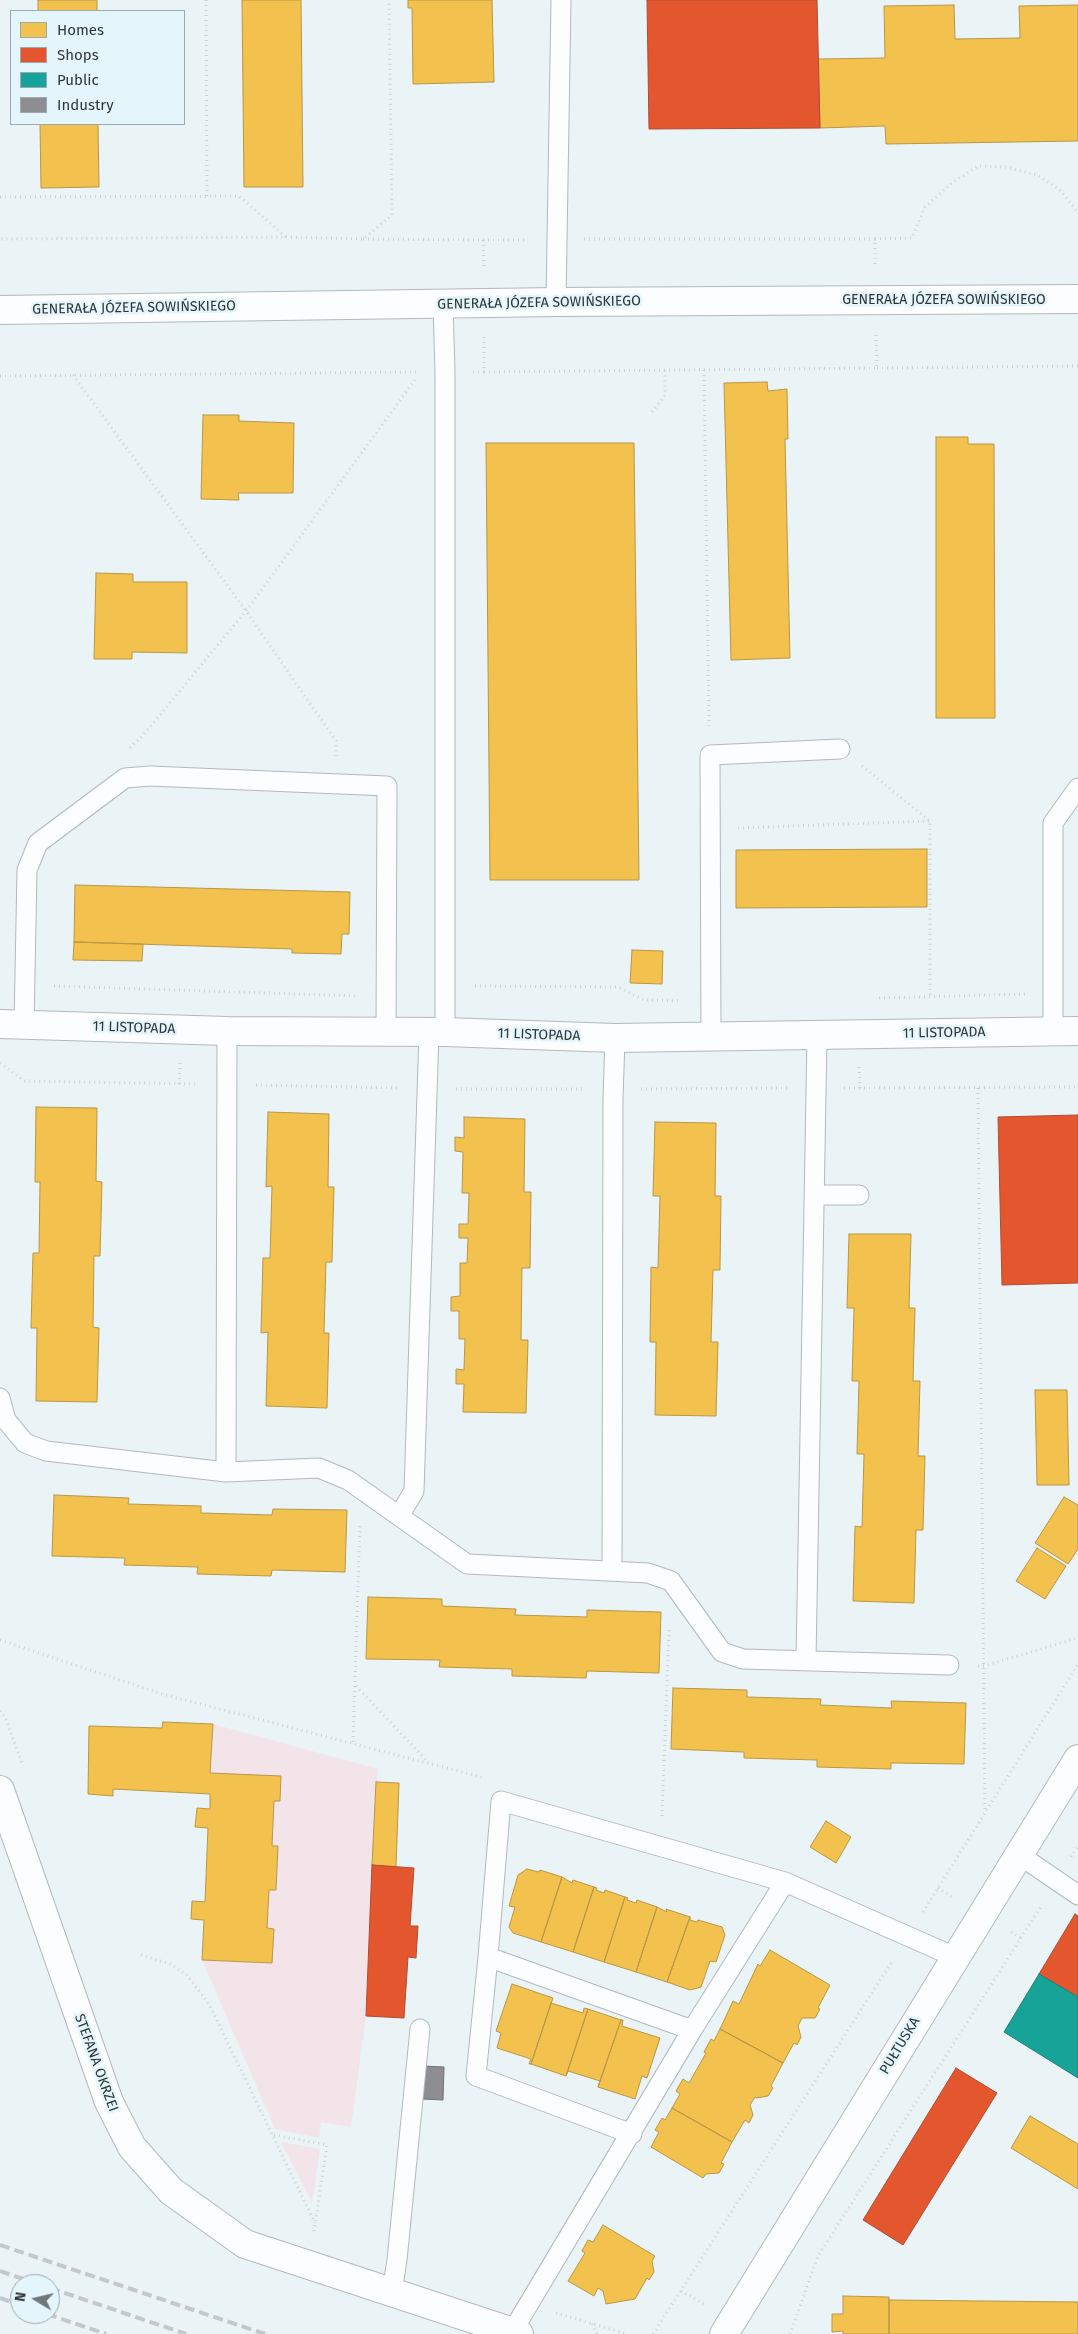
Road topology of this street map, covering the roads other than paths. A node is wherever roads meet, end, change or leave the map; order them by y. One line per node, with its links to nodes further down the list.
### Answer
1 (561, 0): 3 (lane)
2 (1078, 299): 3 (street, GENERAŁA JÓZEFA SOWIŃSKIEGO)
3 (556, 302): 4 (street, GENERAŁA JÓZEFA SOWIŃSKIEGO)
4 (443, 304): 5 (street, GENERAŁA JÓZEFA SOWIŃSKIEGO); 12 (lane)
5 (0, 310)
6 (840, 749): 15 (lane)
7 (1078, 788): 10 (lane)
8 (12, 1024): 9 (street, 11 LISTOPADA); 11 (lane)
9 (227, 1031): 11 (street, 11 LISTOPADA); 19 (lane)
10 (1066, 1031): 13 (street, 11 LISTOPADA)
11 (386, 1033): 12 (street, 11 LISTOPADA)
12 (437, 1033): 14 (street, 11 LISTOPADA); 20 (lane)
13 (817, 1036): 15 (street, 11 LISTOPADA); 16 (lane)
14 (616, 1038): 15 (street, 11 LISTOPADA); 21 (lane)
15 (711, 1038)
16 (814, 1195): 17 (lane); 22 (lane)
17 (859, 1195)
18 (0, 1398): 19 (lane)
19 (226, 1472): 20 (lane)
20 (399, 1516): 21 (lane)
21 (612, 1572): 22 (lane)
22 (806, 1661): 23 (lane)
23 (950, 1665)
24 (1078, 1759): 26 (street, PUŁTUSKA)
25 (0, 1790): 34 (street, STEFANA OKRZEI)
26 (1018, 1854): 28 (lane); 30 (street, PUŁTUSKA)
27 (785, 1882): 29 (lane); 30 (lane); 32 (lane)
28 (1078, 1894)
29 (488, 1957): 32 (lane); 33 (lane)
30 (955, 1957): 36 (street, PUŁTUSKA)
31 (420, 2029): 34 (lane)
32 (692, 2030): 33 (lane)
33 (632, 2134): 35 (lane)
34 (392, 2292): 35 (street, STEFANA OKRZEI)
35 (516, 2333)
36 (724, 2334)

